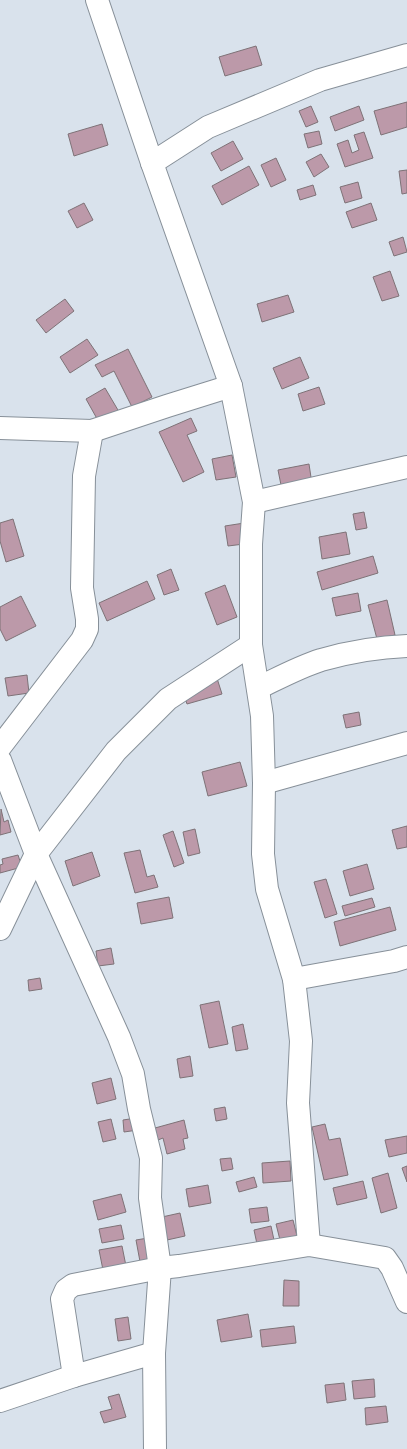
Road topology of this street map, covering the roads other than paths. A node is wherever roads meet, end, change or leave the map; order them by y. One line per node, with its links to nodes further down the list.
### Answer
1 (97, 0): 3 (street)
2 (407, 55): 3 (street)
3 (152, 163): 4 (street)
4 (231, 386): 6 (street); 8 (street)
5 (0, 428): 6 (street)
6 (92, 431): 13 (street)
7 (407, 467): 8 (street)
8 (254, 502): 9 (street)
9 (251, 645): 11 (street); 16 (street)
10 (407, 646): 11 (street)
11 (258, 688): 15 (street)
12 (407, 743): 15 (street)
13 (0, 747)
14 (0, 760): 16 (street)
15 (264, 783): 19 (street)
16 (36, 854): 17 (street); 21 (street)
17 (0, 929)
18 (407, 957): 19 (street)
19 (294, 979): 20 (street)
20 (309, 1245): 21 (street); 22 (street)
21 (160, 1268): 23 (street); 24 (street)
22 (407, 1302)
23 (154, 1353): 24 (street); 26 (street)
24 (74, 1376): 25 (street)
25 (0, 1401)
26 (155, 1449)

